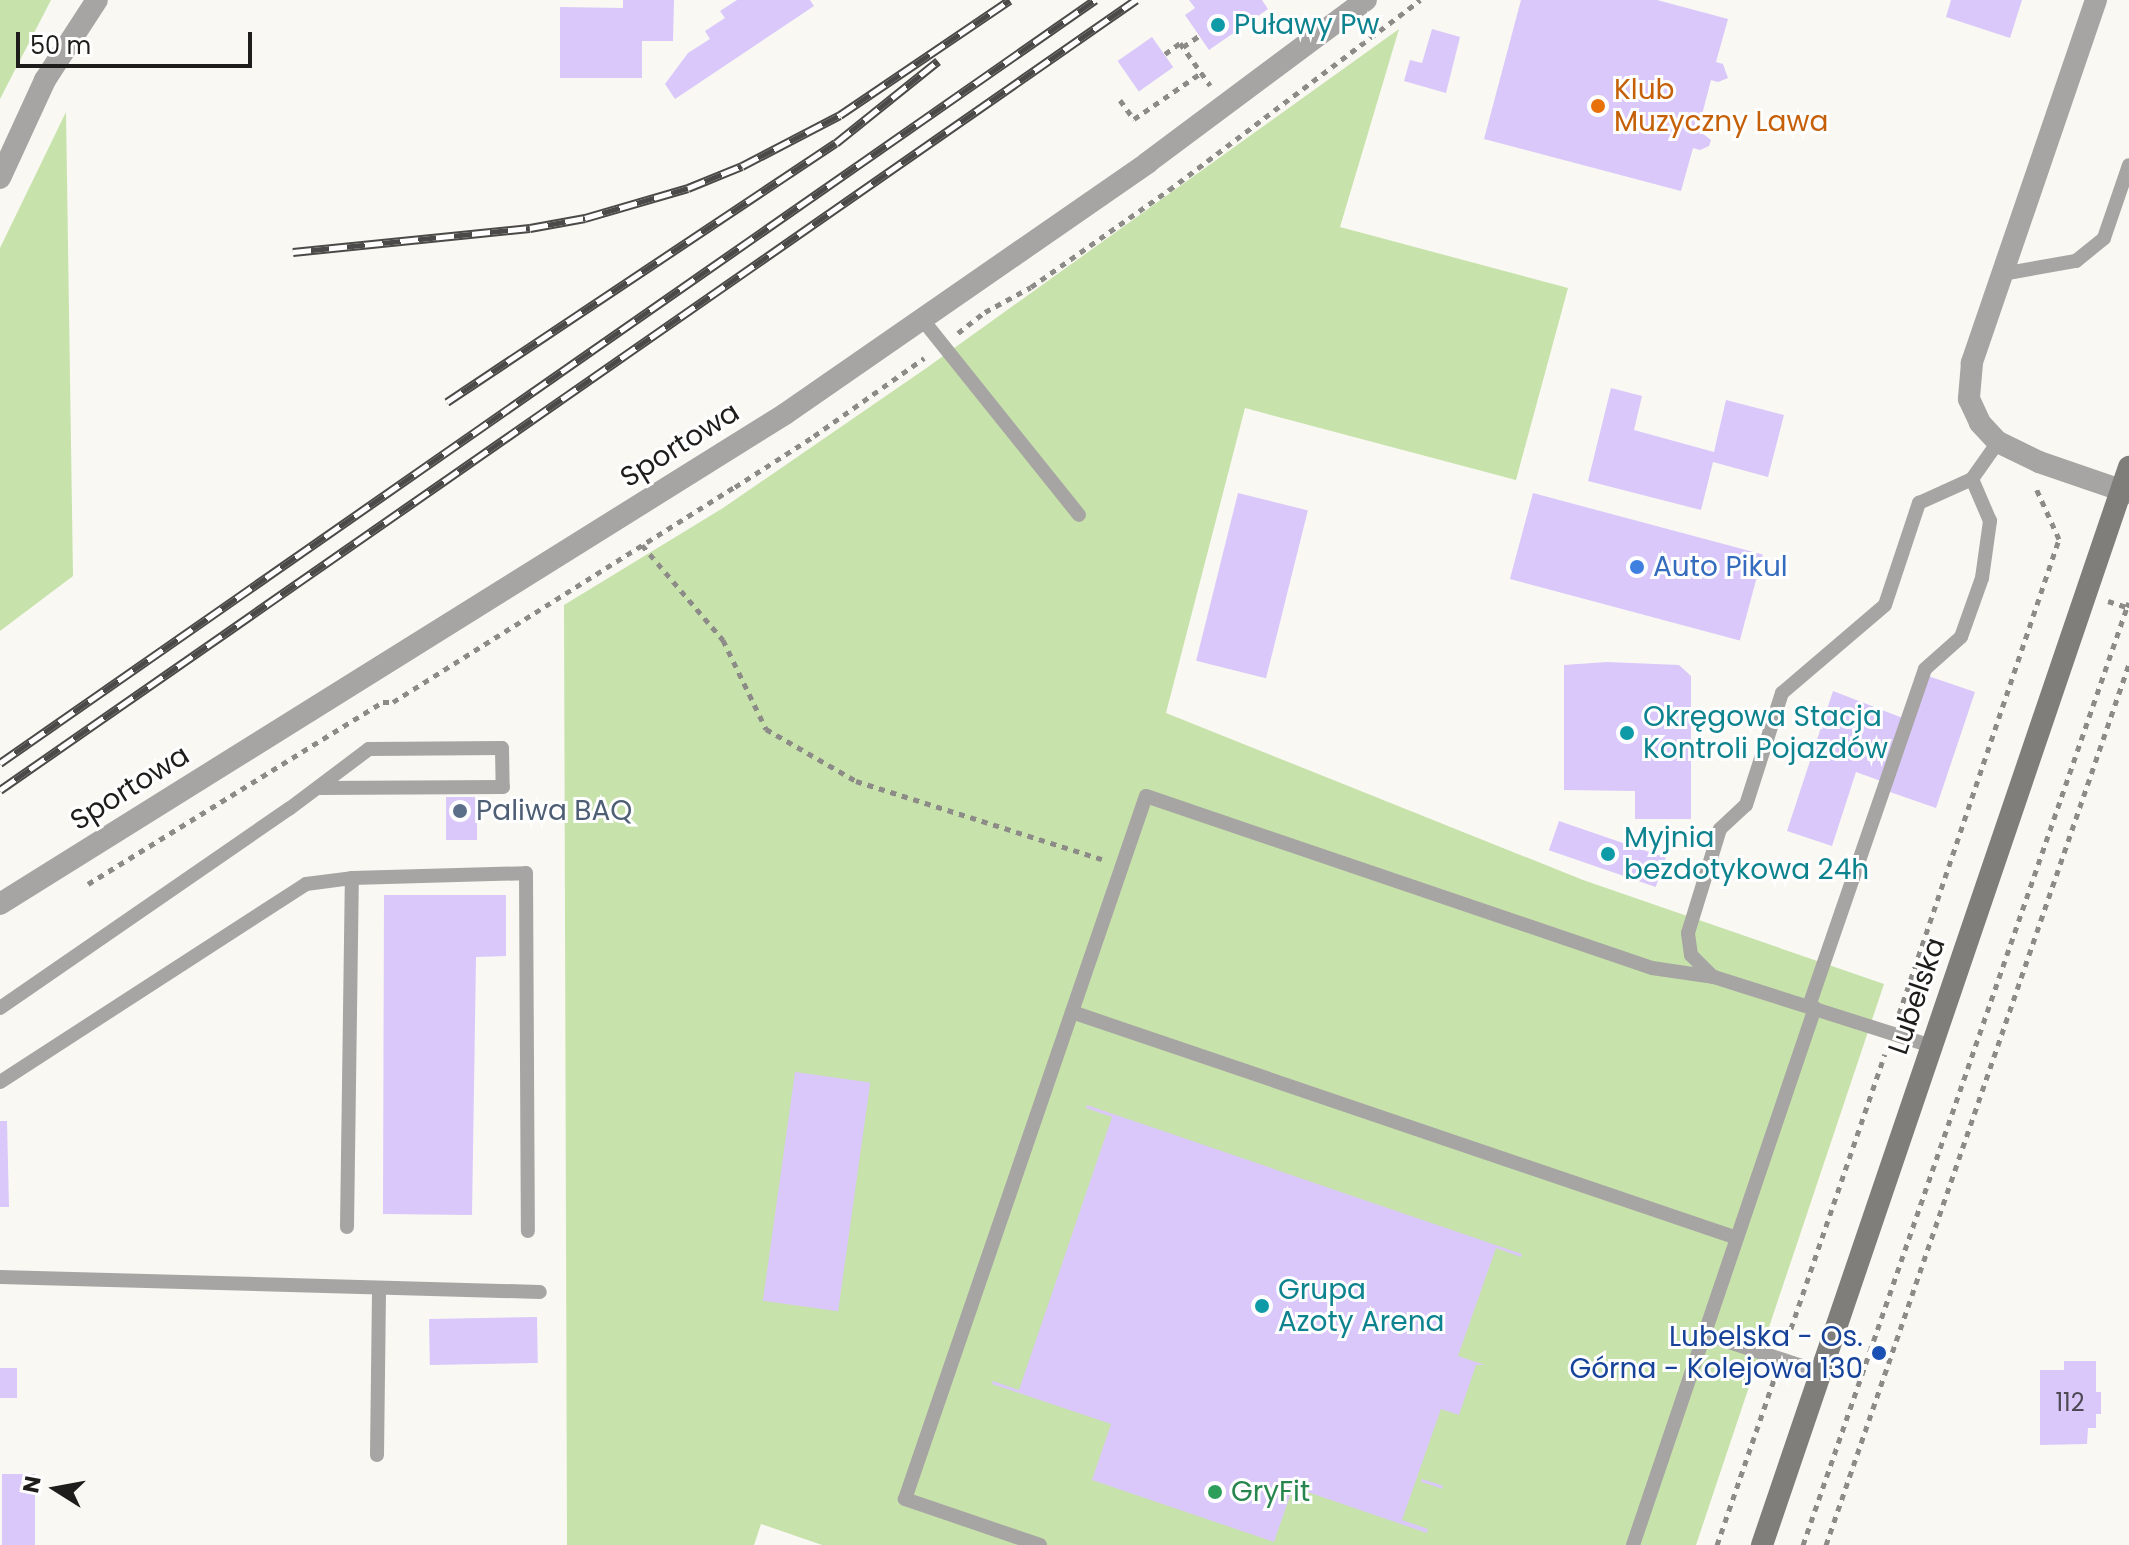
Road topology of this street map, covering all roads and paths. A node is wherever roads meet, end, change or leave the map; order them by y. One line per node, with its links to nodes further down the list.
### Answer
1 (97, 0): 11 (street)
2 (1366, 0): 9 (street, Sportowa)
3 (2096, 0): 12 (street)
4 (1199, 36): 5 (path)
5 (1183, 47): 6 (path); 7 (path)
6 (1165, 54)
7 (1201, 73): 8 (path); 9 (path)
8 (1120, 100)
9 (1223, 106): 13 (street, Sportowa)
10 (2129, 165): 12 (lane)
11 (0, 178)
12 (2002, 274): 14 (street)
13 (922, 319): 19 (lane); 26 (street, Sportowa)
14 (1998, 442): 15 (street); 17 (lane)
15 (2039, 462): 18 (street); 31 (path)
16 (2129, 467): 18 (main road, Lubelska)
17 (1972, 479): 27 (lane); 28 (lane)
18 (2125, 492): 32 (main road, Lubelska)
19 (1079, 515)
20 (641, 545): 24 (path)
21 (2127, 607): 48 (path)
22 (2129, 664): 49 (path)
23 (318, 788): 23 (lane); 29 (lane)
24 (1122, 866): 27 (lane); 30 (lane)
25 (352, 878): 33 (lane); 34 (lane); 35 (lane)
26 (0, 904)
27 (1714, 977): 28 (lane)
28 (1812, 1007): 31 (lane); 36 (lane)
29 (0, 1008)
30 (1072, 1012): 36 (lane); 44 (lane)
31 (1892, 1033): 32 (lane); 41 (path)
32 (1932, 1046): 42 (main road, Lubelska)
33 (0, 1082)
34 (347, 1227)
35 (528, 1231)
36 (1737, 1238): 40 (lane)
37 (0, 1277): 38 (lane)
38 (379, 1288): 39 (lane); 43 (lane)
39 (540, 1292)
40 (1705, 1334): 41 (lane); 45 (lane)
41 (1781, 1359): 42 (lane); 46 (path)
42 (1820, 1372): 47 (main road, Lubelska)
43 (377, 1455)
44 (1040, 1545)
45 (1633, 1545)
46 (1717, 1545)
47 (1762, 1545)
48 (1803, 1545)
49 (1826, 1545)

